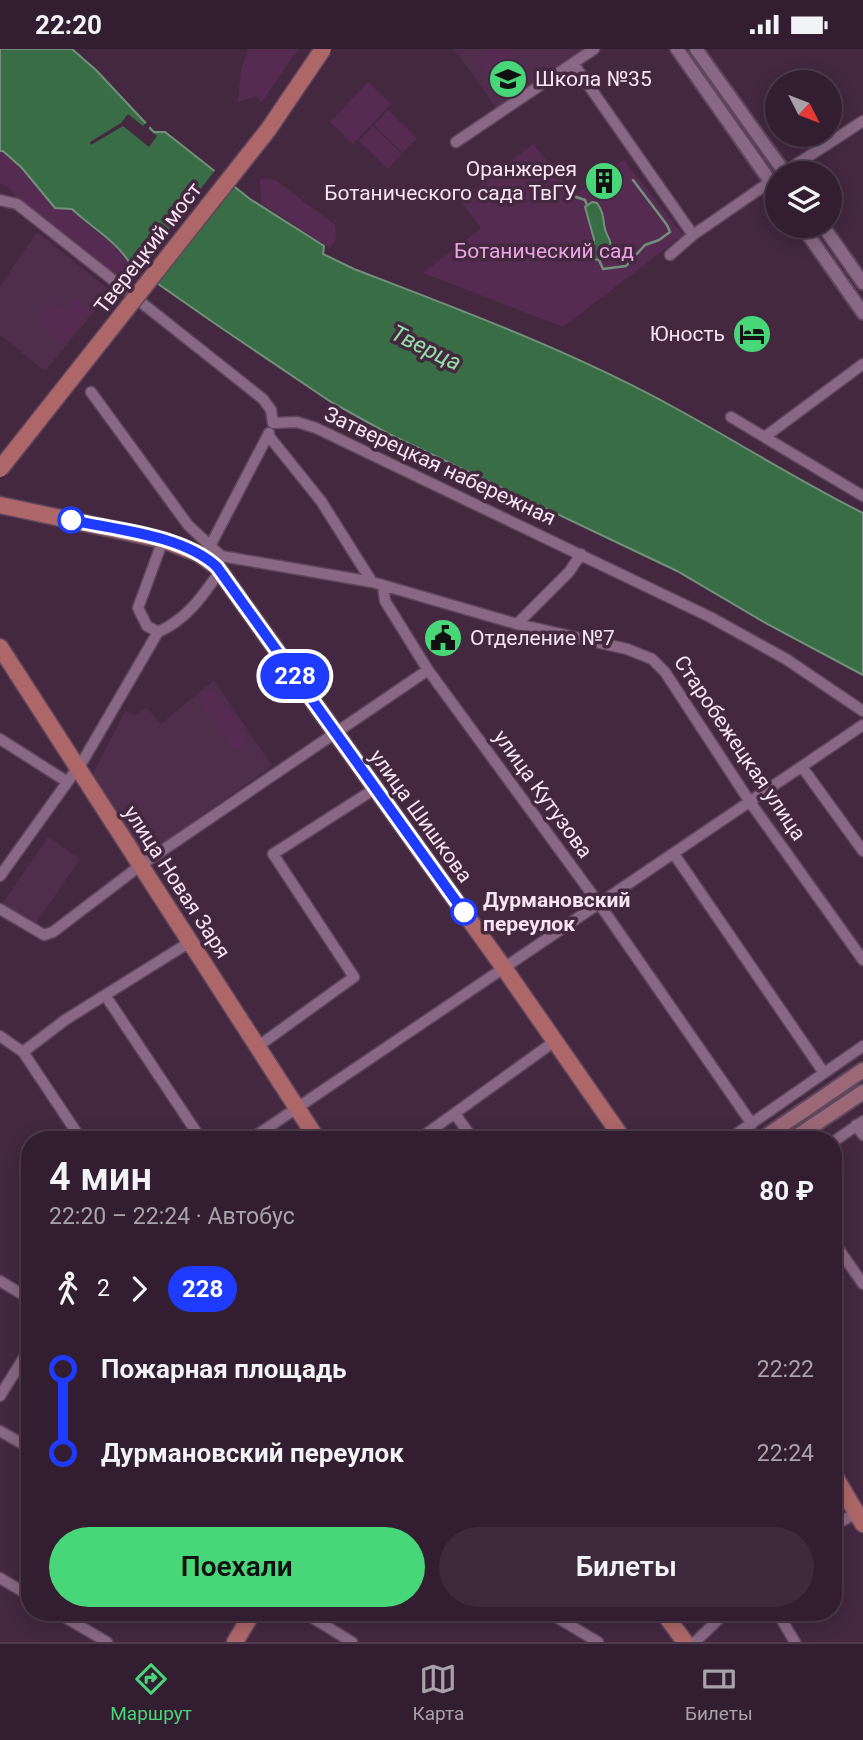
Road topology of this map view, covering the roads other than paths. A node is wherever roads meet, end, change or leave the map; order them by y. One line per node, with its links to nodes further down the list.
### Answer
1 (315, 49): 26 (main road, Тверецкий мост)
2 (323, 49): 27 (main road, Тверецкий мост, bridge)
3 (594, 49): 6 (street)
4 (677, 49): 11 (street)
5 (696, 49): 9 (street)
6 (573, 63): 8 (street); 14 (street)
7 (863, 121): 10 (street)
8 (456, 142)
9 (775, 161)
10 (802, 161)
11 (765, 169)
12 (765, 189): 14 (street)
13 (0, 200): 23 (street)
14 (693, 235): 17 (street)
15 (811, 238): 19 (street)
16 (831, 238): 18 (street)
17 (670, 255)
18 (863, 283)
19 (861, 309)
20 (863, 364): 25 (street)
21 (91, 392): 32 (street, улица Шишкова)
22 (731, 417): 25 (street)
23 (273, 423): 24 (street); 31 (street, Затверецкая набережная)
24 (268, 435): 32 (street); 33 (street)
25 (766, 436): 28 (street)
26 (0, 457)
27 (0, 469)
28 (863, 496)
29 (0, 505): 30 (main road, Старобежецкая улица)
30 (163, 540): 32 (main road, Старобежецкая улица); 36 (street)
31 (581, 554): 35 (street); 39 (street, Затверецкая набережная)
32 (213, 558): 33 (street, Старобежецкая улица); 36 (street); 41 (main road, улица Шишкова)
33 (372, 582): 34 (street, Старобежецкая улица)
34 (383, 586): 35 (street, Старобежецкая улица); 38 (street, улица Кутузова)
35 (517, 624): 47 (street, Старобежецкая улица)
36 (158, 632): 43 (street)
37 (0, 647): 43 (main road, улица Новая Заря)
38 (428, 670): 41 (street); 52 (street, улица Кутузова)
39 (863, 711)
40 (863, 725): 44 (street)
41 (335, 732): 46 (main road, улица Шишкова); 50 (street)
42 (0, 739): 45 (street)
43 (77, 767): 45 (street); 50 (main road, улица Новая Заря)
44 (802, 767): 47 (street); 48 (street)
45 (66, 781): 51 (street)
46 (376, 788): 56 (main road, улица Шишкова); 61 (street)
47 (750, 802): 49 (street); 55 (street, Старобежецкая улица)
48 (863, 851)
49 (674, 854): 52 (street); 64 (street)
50 (141, 865): 53 (street); 54 (main road, улица Новая Заря)
51 (0, 876)
52 (600, 905): 56 (street); 69 (street, улица Кутузова)
53 (0, 909)
54 (190, 942): 57 (street); 61 (main road, улица Новая Заря)
55 (863, 960)
56 (504, 968): 59 (main road, улица Шишкова); 66 (street)
57 (105, 995): 62 (street); 71 (street)
58 (0, 1036): 62 (street)
59 (555, 1041): 67 (street); 76 (main road, улица Шишкова)
60 (863, 1046): 64 (street)
61 (257, 1047): 66 (main road, улица Новая Заря)
62 (23, 1052): 70 (street)
63 (863, 1070): 78 (main road)
64 (824, 1073): 69 (street)
65 (863, 1092): 79 (main road)
66 (297, 1109): 72 (street); 73 (main road, улица Новая Заря)
67 (455, 1114): 74 (street); 75 (street)
68 (860, 1123): 80 (street); 81 (street)
69 (751, 1124): 77 (street)
70 (76, 1131)
71 (196, 1131)
72 (263, 1131)
73 (312, 1131)
74 (431, 1131)
75 (467, 1131)
76 (617, 1131)
77 (741, 1131)
78 (774, 1131)
79 (805, 1131)
80 (863, 1135)
81 (842, 1136)
82 (842, 1254): 84 (street)
83 (0, 1281): 85 (street)
84 (863, 1284)
85 (21, 1294)
86 (21, 1363): 87 (street)
87 (0, 1397)
88 (0, 1431): 89 (street)
89 (21, 1443)
90 (842, 1486): 91 (main road)
91 (861, 1515): 92 (street)
92 (842, 1523)
93 (0, 1578): 94 (street)
94 (21, 1591)
95 (71, 1621): 102 (street)
96 (248, 1621): 103 (main road)
97 (318, 1621): 104 (street)
98 (563, 1621): 105 (street)
99 (670, 1621): 106 (main road)
100 (717, 1621): 107 (street)
101 (782, 1621): 108 (street)
102 (107, 1642)
103 (235, 1642)
104 (352, 1642)
105 (598, 1642)
106 (685, 1642)
107 (695, 1642)
108 (794, 1642)

